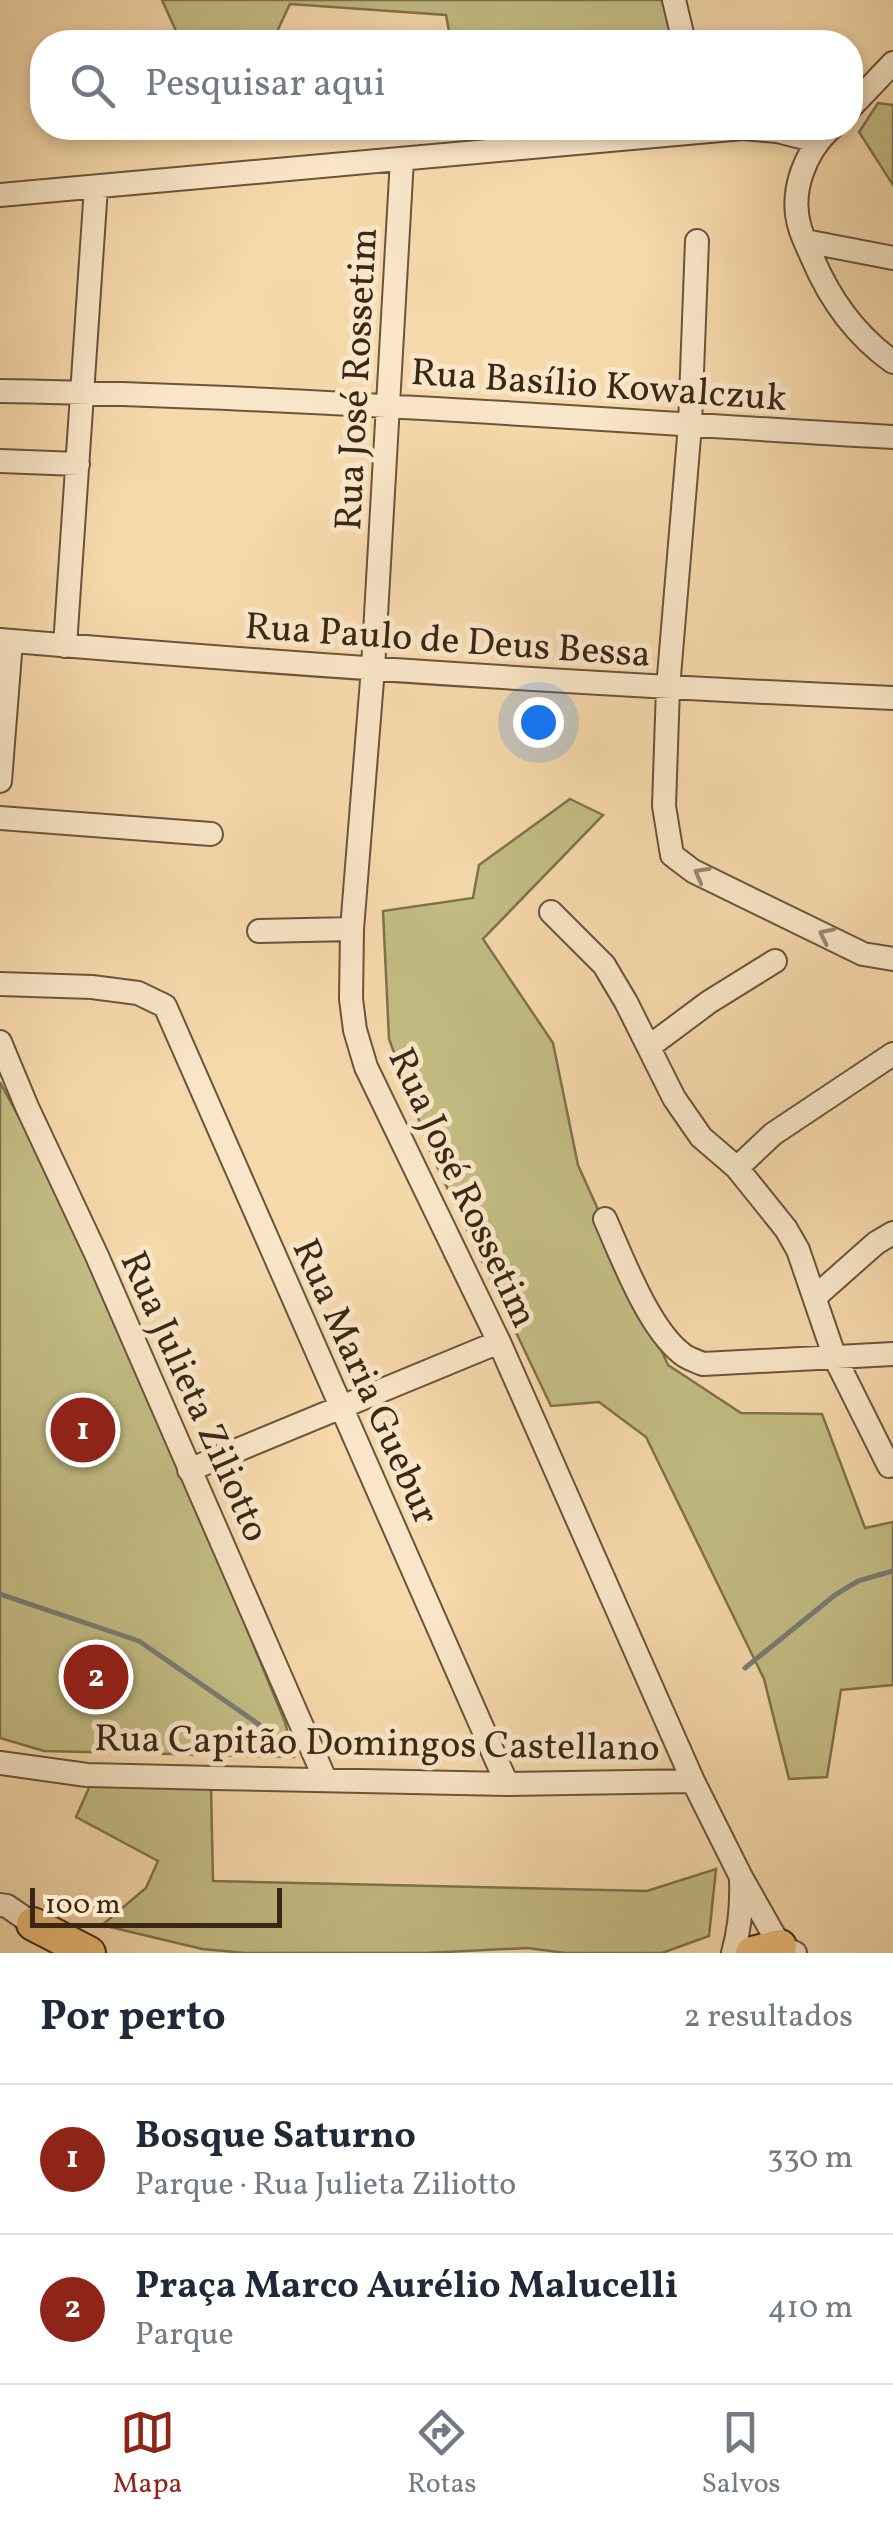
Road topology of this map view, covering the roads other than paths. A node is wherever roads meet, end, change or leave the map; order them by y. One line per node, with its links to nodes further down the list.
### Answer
1 (674, 0): 2 (street)
2 (681, 30)
3 (893, 63): 4 (street)
4 (863, 94)
5 (611, 140): 7 (street)
6 (820, 140): 10 (street)
7 (402, 159): 8 (street); 16 (street, Rua José Rossetim)
8 (96, 188): 9 (street); 15 (street)
9 (0, 195)
10 (805, 240): 12 (street); 13 (street)
11 (697, 241): 17 (street)
12 (893, 258)
13 (893, 362)
14 (0, 391): 15 (street, Rua Basílio Kowalczuk)
15 (82, 392): 16 (street, Rua Basílio Kowalczuk); 20 (street)
16 (389, 406): 17 (street, Rua Basílio Kowalczuk); 23 (street, Rua José Rossetim)
17 (690, 426): 18 (street, Rua Basílio Kowalczuk); 24 (street)
18 (893, 438)
19 (0, 461): 20 (street)
20 (78, 464): 22 (street)
21 (6, 641): 22 (street, Rua Paulo de Deus Bessa); 26 (street)
22 (65, 646): 23 (street, Rua Paulo de Deus Bessa)
23 (374, 668): 24 (street, Rua Paulo de Deus Bessa); 30 (street, Rua José Rossetim)
24 (668, 688): 25 (street, Rua Paulo de Deus Bessa); 32 (street, one-way to 24)
25 (893, 698)
26 (0, 781)
27 (0, 818): 28 (street)
28 (211, 834)
29 (551, 912): 36 (street)
30 (352, 929): 31 (street); 42 (street, Rua José Rossetim)
31 (259, 931)
32 (893, 959)
33 (774, 961): 36 (street)
34 (0, 984): 45 (street, Rua Maria Guebur)
35 (0, 1042): 47 (street, Rua Julieta Ziliotto)
36 (650, 1046): 38 (street)
37 (893, 1054): 38 (street)
38 (737, 1168): 41 (street)
39 (605, 1219): 44 (street)
40 (893, 1233): 41 (street)
41 (815, 1298): 44 (street)
42 (499, 1342): 45 (street); 50 (street, Rua José Rossetim)
43 (893, 1354): 44 (street)
44 (835, 1358): 46 (street)
45 (340, 1408): 47 (street); 51 (street, Rua Maria Guebur)
46 (889, 1466)
47 (190, 1470): 49 (street, Rua Julieta Ziliotto)
48 (0, 1763): 49 (street, Rua Capitão Domingos Castellano)
49 (325, 1779): 51 (street, Rua Capitão Domingos Castellano)
50 (694, 1781): 51 (street, Rua Capitão Domingos Castellano); 52 (street, Rua José Rossetim)
51 (508, 1784)
52 (741, 1877): 55 (street, Rua José Rossetim); 57 (street)
53 (0, 1905): 54 (street)
54 (33, 1924): 56 (highway)
55 (776, 1951)
56 (90, 1953)
57 (733, 1953)

